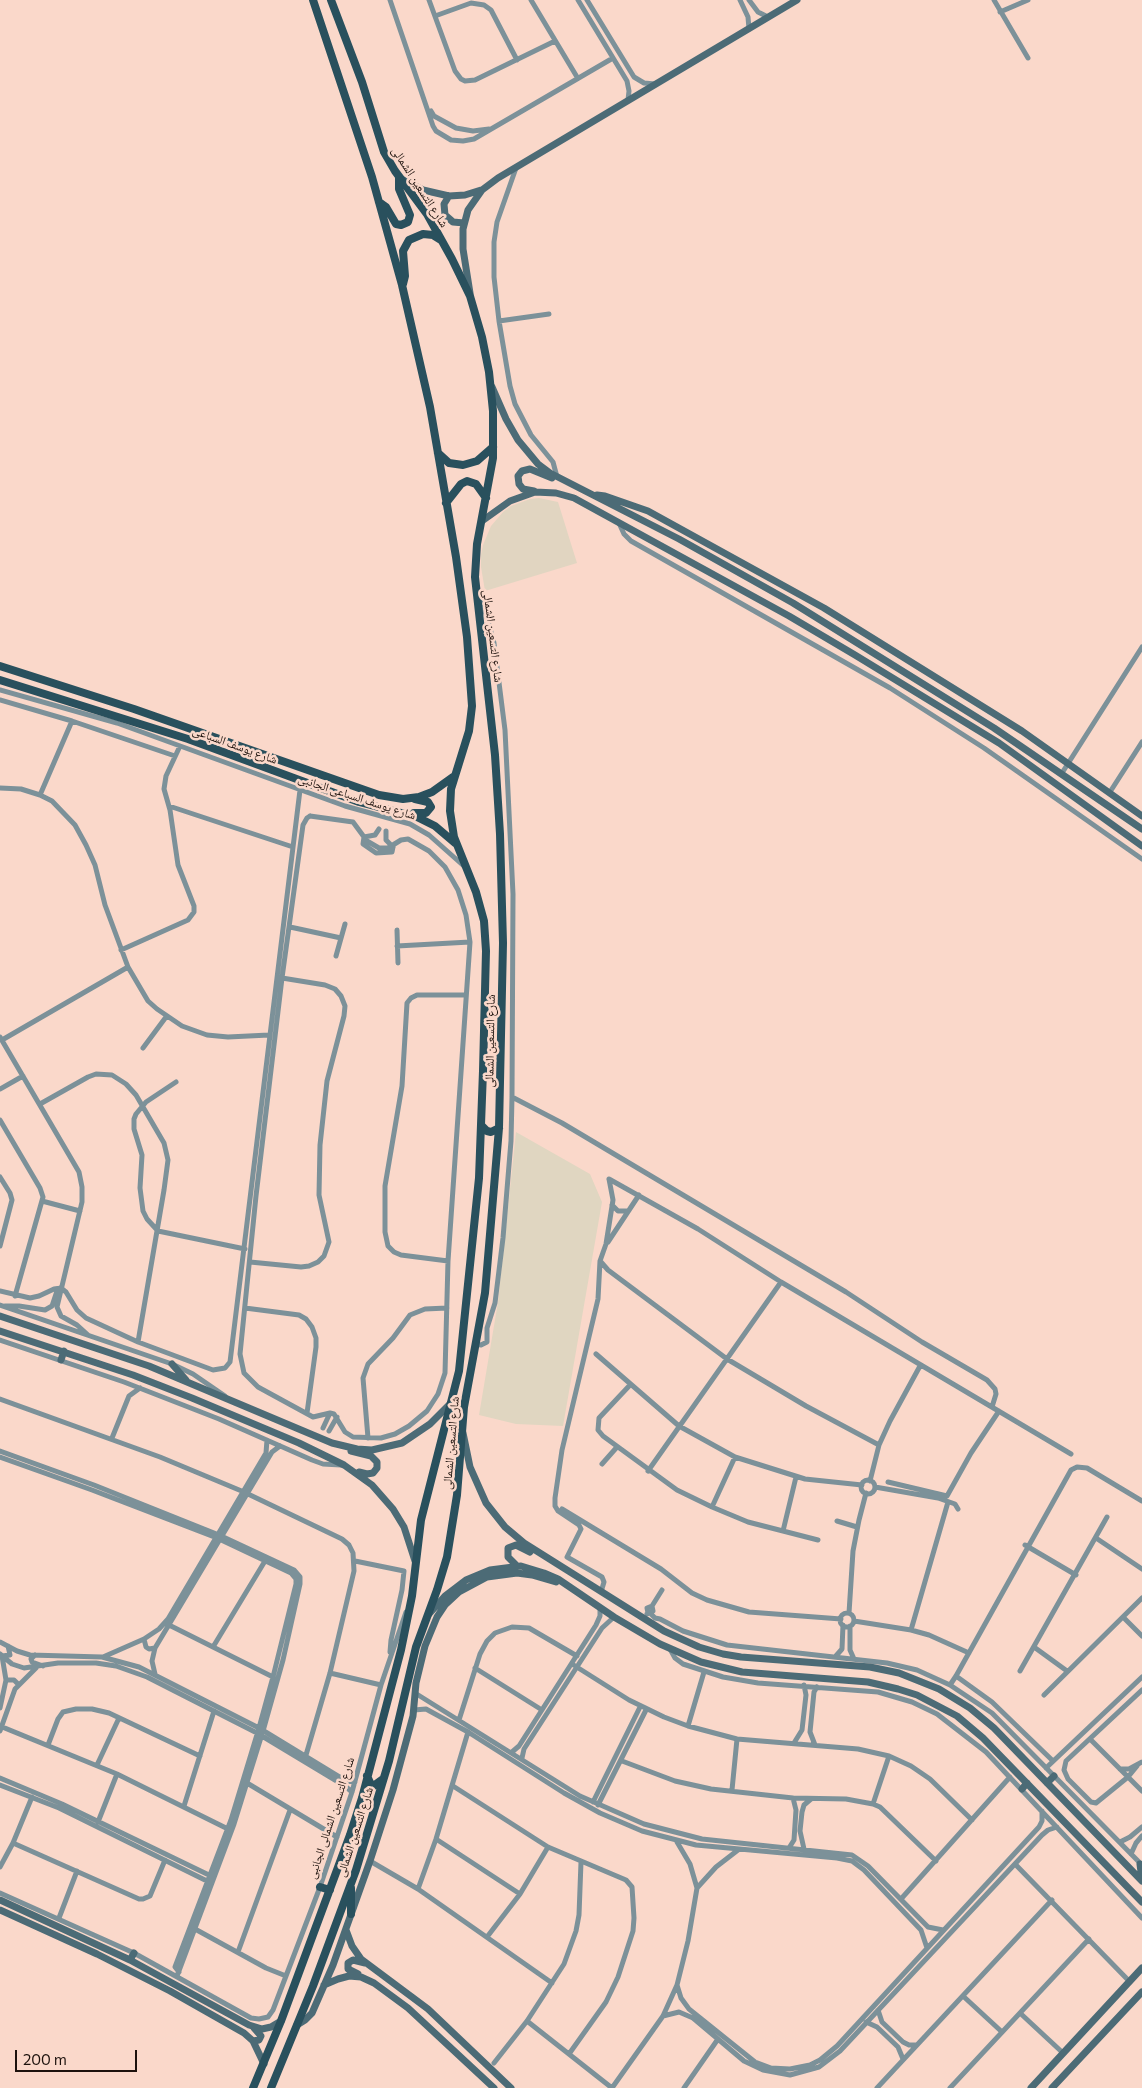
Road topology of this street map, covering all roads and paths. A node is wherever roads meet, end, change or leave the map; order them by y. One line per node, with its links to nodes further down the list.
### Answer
1 (313, 0): 32 (main road, شارع التسعين الشمالى)
2 (332, 0): 29 (main road, شارع التسعين الشمالى)
3 (390, 0): 26 (street)
4 (429, 0): 14 (street)
5 (531, 0): 17 (street)
6 (579, 0): 18 (street)
7 (587, 0): 22 (street)
8 (740, 0): 16 (street)
9 (749, 0): 15 (street)
10 (797, 0): 15 (street)
11 (994, 0): 13 (street)
12 (1028, 0): 13 (street)
13 (1000, 12): 19 (street)
14 (435, 16): 20 (street); 20 (street)
15 (768, 17): 16 (street)
16 (749, 28): 24 (street)
17 (556, 41): 20 (street); 21 (street)
18 (613, 58): 21 (street); 23 (street)
19 (1028, 58)
20 (517, 60)
21 (577, 77): 27 (street)
22 (634, 77): 23 (street); 24 (street)
23 (627, 82): 25 (street)
24 (655, 84): 25 (street)
25 (628, 100): 28 (street)
26 (429, 109): 27 (street); 27 (street)
27 (491, 129)
28 (516, 168): 30 (street); 38 (street)
29 (399, 178): 31 (street); 32 (main road); 34 (main road, شارع التسعين الشمالى)
30 (482, 190): 31 (street); 33 (street)
31 (450, 196): 33 (street)
32 (379, 202): 35 (main road, شارع التسعين الشمالى)
33 (464, 223): 36 (street)
34 (442, 242): 35 (main road); 36 (main road, شارع التسعين الشمالى)
35 (402, 285): 41 (main road, شارع التسعين الشمالى)
36 (470, 296): 39 (main road, شارع التسعين الشمالى)
37 (549, 314): 38 (street)
38 (499, 321): 42 (street)
39 (491, 384): 40 (main road, شارع التسعين الشمالى); 42 (street)
40 (493, 447): 41 (main road); 45 (main road, شارع التسعين الشمالى)
41 (438, 453): 46 (main road, شارع التسعين الشمالى)
42 (557, 478): 43 (street); 44 (street)
43 (535, 492): 47 (street); 48 (street)
44 (594, 496): 61 (street); 62 (street)
45 (486, 498): 46 (main road); 47 (main road, شارع التسعين الشمالى)
46 (446, 503): 63 (main road, شارع التسعين الشمالى)
47 (482, 521): 49 (main road, شارع التسعين الشمالى)
48 (619, 522): 80 (street); 82 (street)
49 (476, 592): 103 (street); 108 (main road, شارع التسعين الشمالى)
50 (1142, 647): 61 (street)
51 (0, 666): 70 (main road, شارع يوسف السباعى)
52 (0, 680): 65 (main road, شارع يوسف السباعى)
53 (0, 690): 57 (street, شارع يوسف السباعى الجانبى)
54 (0, 700): 55 (street)
55 (72, 721): 59 (street); 68 (street)
56 (1142, 742): 58 (street)
57 (180, 746): 59 (street); 66 (street, شارع يوسف السباعى الجانبى)
58 (1136, 752): 60 (street); 67 (street)
59 (175, 756): 71 (street)
60 (1142, 756)
61 (1068, 763): 62 (street); 67 (street)
62 (1062, 773): 76 (street)
63 (453, 777): 70 (main road, شارع يوسف السباعى); 78 (main road, شارع التسعين الشمالى)
64 (0, 788): 68 (street)
65 (322, 788): 69 (main road); 72 (main road, شارع يوسف السباعى)
66 (300, 790): 69 (street, شارع يوسف السباعى الجانبى); 81 (street)
67 (1110, 792): 73 (street)
68 (40, 795): 90 (street)
69 (318, 797): 74 (street, شارع يوسف السباعى الجانبى)
70 (414, 798): 72 (main road)
71 (170, 806): 81 (street); 90 (street)
72 (410, 815): 78 (main road, شارع يوسف السباعى)
73 (1142, 816)
74 (382, 818): 75 (street, شارع يوسف السباعى الجانبى); 77 (street)
75 (389, 820): 79 (street); 83 (street, شارع يوسف السباعى الجانبى)
76 (1142, 828)
77 (364, 838): 79 (street); 85 (street)
78 (456, 844): 83 (main road, شارع التسعين الشمالى)
79 (393, 846): 88 (street)
80 (1142, 846)
81 (293, 847): 97 (street)
82 (1142, 859)
83 (467, 869): 107 (main road, شارع التسعين الشمالى)
84 (344, 924): 87 (street)
85 (290, 928): 87 (street); 94 (street)
86 (396, 930): 89 (street)
87 (341, 938): 91 (street)
88 (470, 942): 89 (street); 95 (street)
89 (397, 946): 92 (street)
90 (121, 950): 93 (street)
91 (336, 956)
92 (398, 962)
93 (128, 966): 96 (street); 98 (street)
94 (282, 978): 123 (street); 123 (street)
95 (466, 995): 121 (street); 121 (street)
96 (166, 1017): 97 (street); 99 (street)
97 (269, 1035): 120 (street)
98 (1, 1038): 100 (street)
99 (143, 1048)
100 (23, 1076): 102 (street); 104 (street)
101 (176, 1082): 105 (street)
102 (0, 1089)
103 (512, 1097): 136 (street); 156 (street)
104 (40, 1104): 105 (street); 115 (street)
105 (143, 1106): 117 (street); 117 (street)
106 (0, 1120): 113 (street)
107 (482, 1126): 108 (main road); 109 (main road, شارع التسعين الشمالى)
108 (499, 1128): 110 (main road, شارع التسعين الشمالى)
109 (481, 1148): 110 (main road); 155 (main road, شارع التسعين الشمالى)
110 (498, 1150): 136 (main road, شارع التسعين الشمالى)
111 (0, 1177): 119 (street)
112 (639, 1195): 114 (street); 116 (street); 124 (street)
113 (42, 1201): 115 (street); 127 (street)
114 (612, 1205): 116 (street); 118 (street)
115 (80, 1211): 125 (street)
116 (628, 1212): 118 (street)
117 (158, 1231): 120 (street); 135 (street)
118 (606, 1244): 122 (street)
119 (0, 1246)
120 (245, 1249): 135 (street)
121 (448, 1261): 130 (street)
122 (600, 1261): 140 (street); 210 (street)
123 (250, 1262): 129 (street)
124 (781, 1282): 140 (street); 144 (street)
125 (61, 1288): 127 (street); 128 (street); 133 (street); 135 (street)
126 (0, 1291): 127 (street)
127 (15, 1296)
128 (1, 1306): 133 (street)
129 (245, 1308): 159 (street); 159 (street)
130 (447, 1308): 166 (street); 166 (street)
131 (0, 1316): 139 (street)
132 (0, 1331): 137 (street)
133 (88, 1335): 143 (street)
134 (0, 1340): 141 (street)
135 (138, 1342)
136 (475, 1344): 162 (main road, شارع التسعين الشمالى)
137 (64, 1352): 141 (street); 145 (street)
138 (596, 1354): 149 (street)
139 (123, 1357): 142 (street); 145 (street)
140 (727, 1359): 163 (street); 168 (street)
141 (60, 1360): 147 (street)
142 (138, 1362): 146 (street); 148 (street)
143 (172, 1364): 148 (street); 153 (street)
144 (920, 1366): 156 (street); 168 (street)
145 (118, 1370): 146 (street)
146 (132, 1375): 154 (street)
147 (124, 1382): 150 (street); 151 (street)
148 (188, 1382): 153 (street)
149 (630, 1385): 163 (street); 171 (street)
150 (140, 1388): 151 (street); 158 (street)
151 (129, 1396): 165 (street)
152 (0, 1399): 165 (street)
153 (229, 1400): 164 (street)
154 (204, 1403): 158 (street); 177 (street)
155 (451, 1403): 170 (street); 204 (main road, شارع التسعين الشمالى)
156 (992, 1407): 157 (street)
157 (998, 1411): 173 (street); 182 (street)
158 (200, 1412): 167 (street)
159 (307, 1413): 160 (street)
160 (330, 1413): 161 (street); 164 (street)
161 (337, 1418): 164 (street); 166 (street)
162 (462, 1424): 201 (street); 216 (main road, شارع التسعين الشمالى)
163 (679, 1426): 175 (street); 179 (street)
164 (324, 1434): 170 (street)
165 (112, 1438): 186 (street)
166 (368, 1438)
167 (267, 1440): 169 (street); 186 (street)
168 (879, 1445): 181 (street)
169 (280, 1446): 177 (street); 186 (street)
170 (345, 1447): 178 (street)
171 (617, 1447): 176 (street); 179 (street)
172 (0, 1451): 184 (street)
173 (1071, 1454)
174 (0, 1457): 184 (street)
175 (735, 1457): 180 (street); 190 (street)
176 (602, 1464)
177 (344, 1465): 178 (street)
178 (352, 1469): 204 (street)
179 (648, 1471): 190 (street)
180 (796, 1476): 183 (street); 196 (street)
181 (870, 1481): 183 (street); 185 (street)
182 (888, 1482)
183 (862, 1486): 187 (street)
184 (93, 1487): 197 (street)
185 (875, 1487): 187 (street); 189 (street)
186 (246, 1493): 197 (street); 203 (street)
187 (866, 1494): 195 (street)
188 (1142, 1501): 200 (street)
189 (948, 1502): 192 (street); 223 (street)
190 (712, 1507): 196 (street)
191 (562, 1509): 219 (street)
192 (958, 1509)
193 (1107, 1517): 198 (street)
194 (837, 1521): 195 (street)
195 (857, 1527): 215 (street)
196 (783, 1531): 199 (street)
197 (220, 1537): 202 (street); 221 (street); 226 (street); 285 (street)
198 (1096, 1538): 206 (street); 207 (street)
199 (818, 1540)
200 (1027, 1546): 207 (street); 236 (street)
201 (551, 1560): 205 (street); 210 (street)
202 (265, 1561): 230 (street); 260 (street)
203 (355, 1561): 240 (street); 258 (street)
204 (415, 1561): 212 (main road, شارع التسعين الشمالى)
205 (517, 1566): 208 (street); 216 (street)
206 (1142, 1569)
207 (1076, 1575): 232 (street)
208 (566, 1585): 213 (street); 270 (street)
209 (662, 1590): 214 (street)
210 (601, 1592): 214 (street)
211 (1142, 1598): 218 (street)
212 (410, 1605): 240 (street, شارع التسعين الشمالى الجانبى); 305 (main road, شارع التسعين الشمالى)
213 (600, 1608): 217 (street); 241 (street)
214 (650, 1612): 225 (street); 229 (street)
215 (849, 1613): 219 (street); 220 (street)
216 (427, 1616): 310 (main road, شارع التسعين الشمالى)
217 (614, 1617): 234 (street); 249 (street)
218 (1123, 1617): 224 (street); 255 (street)
219 (841, 1619): 222 (street)
220 (852, 1623): 222 (street); 223 (street); 235 (street)
221 (169, 1625): 230 (street); 231 (street)
222 (843, 1625): 233 (street)
223 (911, 1630): 236 (street)
224 (1142, 1636)
225 (699, 1637): 229 (street); 245 (street)
226 (144, 1639): 231 (street); 242 (street)
227 (0, 1642): 228 (street)
228 (8, 1646): 238 (street); 239 (street)
229 (696, 1646): 237 (street)
230 (213, 1647): 260 (street)
231 (155, 1648): 259 (street)
232 (1034, 1648): 254 (street); 255 (street)
233 (842, 1649): 235 (street); 244 (street)
234 (670, 1650): 251 (street); 256 (street)
235 (850, 1650): 246 (street)
236 (969, 1653): 261 (street)
237 (723, 1654): 243 (street); 251 (street)
238 (1, 1655): 250 (street); 263 (street)
239 (34, 1655): 242 (street); 248 (street)
240 (391, 1655): 265 (street, شارع التسعين الشمالى الجانبى)
241 (577, 1656): 249 (street); 252 (street)
242 (102, 1657): 259 (street)
243 (741, 1657): 245 (street); 257 (street)
244 (834, 1657): 245 (street); 246 (street)
245 (805, 1658): 253 (street)
246 (854, 1659): 247 (street)
247 (887, 1663): 253 (street); 267 (street)
248 (43, 1666): 250 (street); 279 (street)
249 (574, 1666): 274 (street); 278 (street); 296 (street)
250 (37, 1667): 264 (street)
251 (720, 1667): 257 (street)
252 (475, 1668): 278 (street); 282 (street)
253 (892, 1671): 272 (street)
254 (1020, 1671)
255 (1067, 1671): 271 (street)
256 (704, 1672): 266 (street); 283 (street)
257 (742, 1672): 275 (street)
258 (330, 1673): 265 (street); 293 (street)
259 (156, 1675): 285 (street)
260 (274, 1677): 285 (street)
261 (956, 1677): 267 (street); 298 (street)
262 (1142, 1677): 298 (street)
263 (6, 1680): 264 (street); 273 (street)
264 (18, 1684): 284 (street)
265 (381, 1685): 311 (street, شارع التسعين الشمالى الجانبى)
266 (804, 1686): 268 (street); 289 (street)
267 (951, 1686): 302 (street)
268 (817, 1687): 291 (street); 307 (street)
269 (1142, 1690): 288 (street)
270 (415, 1693): 277 (street); 282 (street)
271 (1044, 1695)
272 (950, 1696): 275 (street); 276 (street)
273 (0, 1708)
274 (643, 1708): 283 (street); 297 (street); 323 (street)
275 (943, 1708): 281 (street)
276 (970, 1708): 281 (street); 312 (street)
277 (414, 1710): 286 (street); 356 (street)
278 (542, 1710): 292 (street)
279 (214, 1711): 285 (street); 294 (street)
280 (120, 1718): 290 (street); 294 (street); 300 (street)
281 (961, 1719): 316 (street)
282 (459, 1720): 292 (street)
283 (688, 1726): 287 (street)
284 (1, 1728): 290 (street)
285 (260, 1732): 293 (street); 313 (street); 319 (street); 336 (street)
286 (468, 1732): 315 (street); 337 (street)
287 (738, 1739): 289 (street); 317 (street)
288 (1090, 1739): 303 (street); 308 (street)
289 (794, 1743): 291 (street)
290 (48, 1745): 300 (street)
291 (815, 1745): 295 (street)
292 (512, 1752): 296 (street)
293 (306, 1755): 311 (street)
294 (200, 1756): 327 (street)
295 (889, 1756): 325 (street); 331 (street)
296 (522, 1758): 323 (street)
297 (622, 1761): 317 (street); 326 (street)
298 (1053, 1761): 302 (street)
299 (1142, 1762): 301 (street)
300 (97, 1766): 304 (street)
301 (1137, 1766): 303 (street); 308 (street)
302 (1046, 1768): 306 (street)
303 (1120, 1769): 308 (street)
304 (117, 1774): 327 (street); 332 (street)
305 (367, 1776): 310 (main road); 324 (main road, شارع التسعين الشمالى)
306 (1054, 1776): 312 (street); 343 (street)
307 (1010, 1777): 316 (street); 331 (street)
308 (1128, 1777): 318 (street)
309 (0, 1778): 332 (street)
310 (384, 1778): 328 (main road, شارع التسعين الشمالى)
311 (355, 1782): 319 (street, شارع التسعين الشمالى الجانبى)
312 (1047, 1782): 364 (street)
313 (247, 1783): 329 (street); 352 (street)
314 (0, 1784): 320 (street)
315 (453, 1786): 341 (street); 347 (street)
316 (1024, 1786): 330 (street); 376 (street)
317 (732, 1790): 321 (street)
318 (1142, 1791)
319 (352, 1792): 339 (street, شارع التسعين الشمالى الجانبى)
320 (32, 1797): 344 (street); 354 (street)
321 (793, 1798): 322 (street); 348 (street)
322 (811, 1798): 325 (street); 350 (street)
323 (592, 1802): 326 (street)
324 (361, 1803): 328 (main road); 370 (main road, شارع التسعين الشمالى)
325 (873, 1804): 357 (street)
326 (598, 1805): 333 (street)
327 (184, 1806): 336 (street)
328 (376, 1807): 366 (main road, شارع التسعين الشمالى)
329 (290, 1810): 339 (street); 390 (street)
330 (1042, 1810): 335 (street); 386 (street)
331 (972, 1820): 357 (street)
332 (98, 1822): 363 (street)
333 (644, 1824): 337 (street); 346 (street)
334 (1142, 1827): 340 (street)
335 (1058, 1828): 359 (street); 382 (street)
336 (228, 1829): 352 (street)
337 (642, 1831): 342 (street)
338 (1142, 1836): 345 (street)
339 (337, 1837): 367 (street, شارع التسعين الشمالى الجانبى)
340 (1130, 1837): 343 (street); 345 (street)
341 (436, 1839): 369 (street); 372 (street)
342 (677, 1841): 349 (street); 368 (street)
343 (1120, 1842): 353 (street)
344 (13, 1843): 361 (street); 362 (street)
345 (1136, 1843): 353 (street)
346 (763, 1846): 348 (street); 351 (street)
347 (548, 1847): 358 (street); 372 (street)
348 (789, 1848): 350 (street)
349 (738, 1850): 351 (street); 368 (street)
350 (804, 1850): 355 (street)
351 (762, 1852): 355 (street)
352 (221, 1853): 363 (street); 384 (street)
353 (1131, 1854): 360 (street)
354 (165, 1860): 362 (street); 365 (street)
355 (856, 1860): 373 (street); 383 (street)
356 (370, 1861): 369 (street); 379 (street)
357 (936, 1861): 373 (street)
358 (581, 1862): 398 (street); 417 (street)
359 (1015, 1864): 374 (street); 403 (street)
360 (1141, 1865): 364 (street)
361 (0, 1867)
362 (77, 1871): 381 (street)
363 (211, 1876): 365 (street)
364 (1142, 1880)
365 (209, 1882): 394 (street)
366 (351, 1884): 379 (main road); 411 (main road, شارع التسعين الشمالى)
367 (320, 1887): 370 (main road); 395 (street, شارع التسعين الشمالى الجانبى)
368 (697, 1888): 399 (street)
369 (418, 1889): 387 (street)
370 (330, 1890): 408 (main road, شارع التسعين الشمالى)
371 (0, 1893): 381 (street)
372 (520, 1894): 387 (street)
373 (901, 1899): 383 (street)
374 (1052, 1900): 388 (street); 402 (street)
375 (3, 1901): 377 (street); 378 (street)
376 (1142, 1902)
377 (18, 1908): 380 (street); 391 (street)
378 (1, 1910): 380 (street)
379 (351, 1914): 385 (street)
380 (14, 1916): 414 (street)
381 (59, 1918): 391 (street)
382 (1142, 1918)
383 (924, 1928): 386 (street); 389 (street)
384 (195, 1929): 390 (street); 394 (street)
385 (346, 1930): 392 (street); 400 (street)
386 (943, 1930): 389 (street)
387 (487, 1937): 398 (street)
388 (1089, 1939): 397 (street); 404 (street)
389 (927, 1948): 406 (street)
390 (238, 1952): 395 (street)
391 (132, 1957): 394 (street); 407 (street)
392 (366, 1963): 396 (street); 426 (street)
393 (1142, 1968): 397 (street)
394 (178, 1974): 407 (street)
395 (286, 1976): 407 (street, شارع التسعين الشمالى الجانبى)
396 (361, 1977): 400 (street); 425 (street)
397 (1130, 1982): 416 (street)
398 (552, 1983): 409 (street)
399 (677, 1985): 405 (street); 406 (street)
400 (324, 1986): 411 (street)
401 (1142, 1992): 432 (street)
402 (963, 1996): 412 (street); 415 (street)
403 (878, 2010): 410 (street); 415 (street)
404 (1020, 2013): 412 (street); 416 (street)
405 (663, 2016): 406 (street); 427 (street)
406 (694, 2016): 413 (street)
407 (250, 2021): 408 (street); 414 (street)
408 (281, 2021): 420 (main road, شارع التسعين الشمالى)
409 (526, 2021): 417 (street); 419 (street)
410 (866, 2022): 413 (street); 418 (street)
411 (297, 2025): 424 (main road, شارع التسعين الشمالى)
412 (1002, 2032): 421 (street)
413 (718, 2039): 422 (street)
414 (254, 2041): 420 (street)
415 (917, 2045): 418 (street)
416 (1063, 2052): 431 (street)
417 (569, 2054): 427 (street)
418 (903, 2059): 429 (street)
419 (494, 2063)
420 (264, 2064): 423 (main road, شارع التسعين الشمالى)
421 (957, 2085): 430 (street)
422 (685, 2086): 428 (street)
423 (253, 2088)
424 (271, 2088)
425 (494, 2088)
426 (511, 2088)
427 (612, 2088)
428 (692, 2088)
429 (877, 2088)
430 (950, 2088)
431 (1031, 2088)
432 (1052, 2088)

